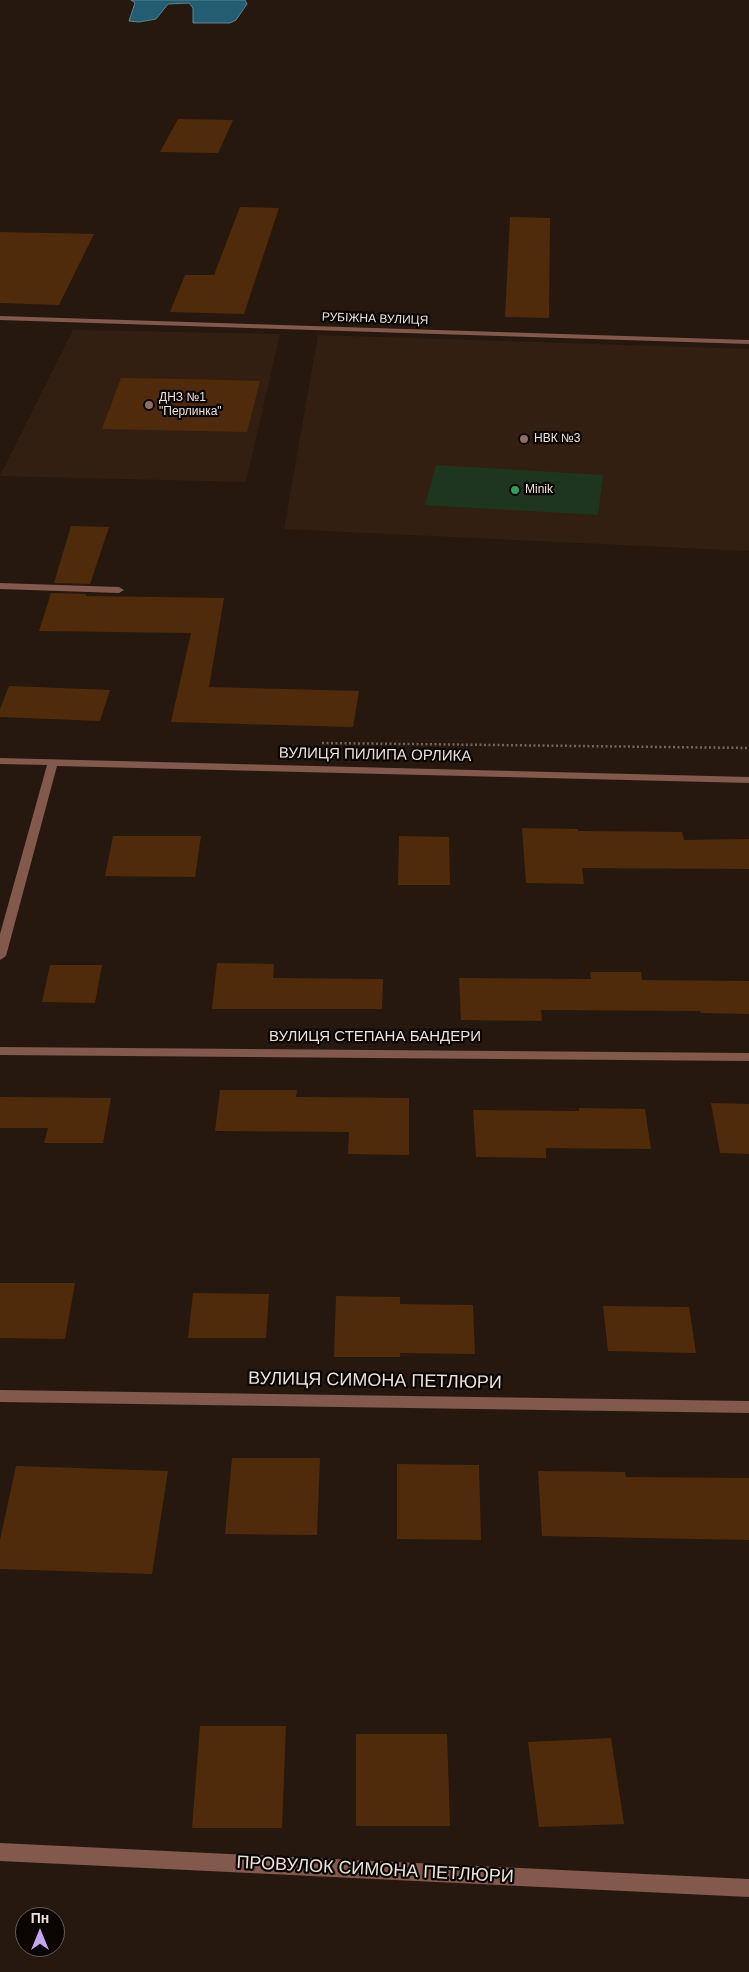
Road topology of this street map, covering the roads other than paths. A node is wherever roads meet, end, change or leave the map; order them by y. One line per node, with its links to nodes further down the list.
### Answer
1 (0, 318): 2 (street, РУБІЖНА ВУЛИЦЯ)
2 (749, 342)
3 (0, 586): 4 (street)
4 (119, 590)
5 (0, 761): 6 (street, ВУЛИЦЯ ПИЛИПА ОРЛИКА)
6 (53, 762): 7 (street, ВУЛИЦЯ ПИЛИПА ОРЛИКА); 8 (street)
7 (749, 780)
8 (0, 956)
9 (0, 1051): 10 (street, ВУЛИЦЯ СТЕПАНА БАНДЕРИ)
10 (749, 1057)
11 (0, 1396): 12 (street, ВУЛИЦЯ СИМОНА ПЕТЛЮРИ)
12 (749, 1407)
13 (0, 1852): 14 (street, ПРОВУЛОК СИМОНА ПЕТЛЮРИ)
14 (749, 1888)

